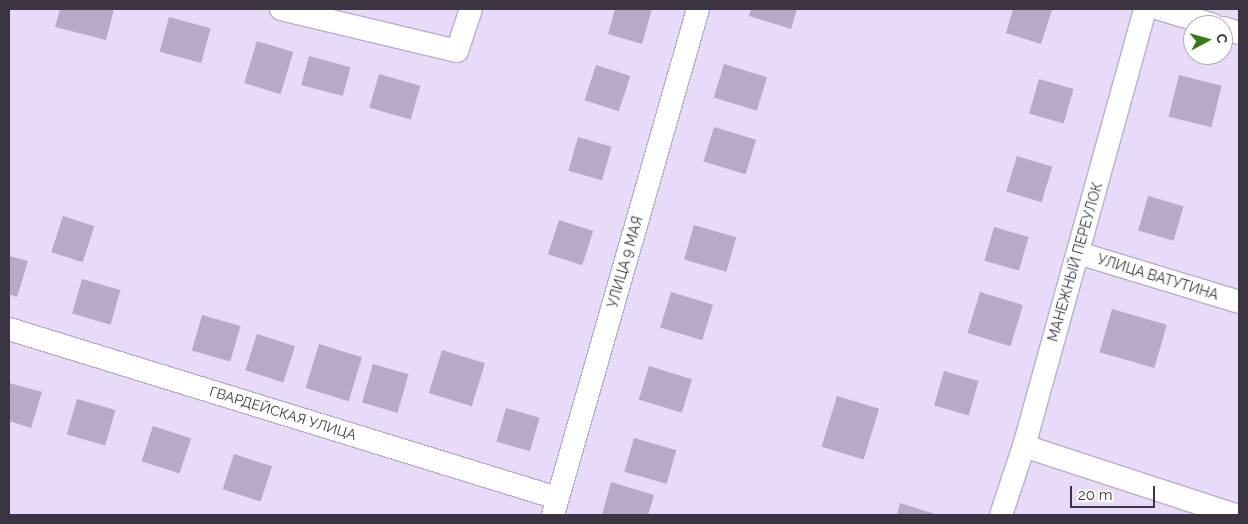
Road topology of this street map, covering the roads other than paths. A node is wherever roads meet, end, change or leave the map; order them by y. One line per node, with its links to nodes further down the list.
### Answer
1 (281, 9): 2 (street)
2 (471, 9)
3 (698, 9): 11 (street, УЛИЦА 9 МАЯ)
4 (1146, 9): 7 (street, МАНЕЖНЫЙ ПЕРЕУЛОК)
5 (1160, 9): 6 (street)
6 (1183, 16)
7 (1078, 253): 8 (street, УЛИЦА ВАТУТИНА); 10 (street, МАНЕЖНЫЙ ПЕРЕУЛОК)
8 (1239, 302)
9 (9, 329): 11 (street, ГВАРДЕЙСКАЯ УЛИЦА)
10 (1024, 446): 12 (street, МАНЕЖНЫЙ ПЕРЕУЛОК); 13 (street)
11 (555, 506)
12 (1002, 515)
13 (1235, 515)

